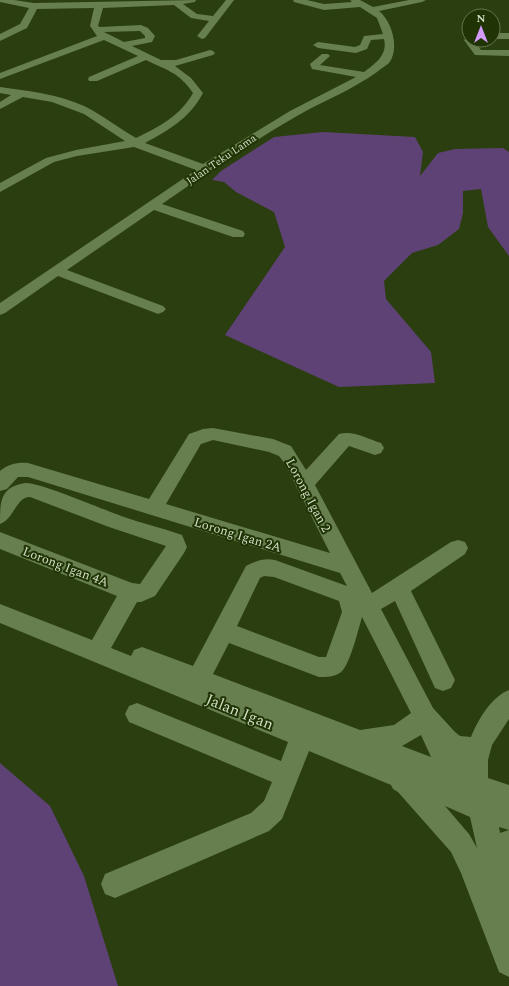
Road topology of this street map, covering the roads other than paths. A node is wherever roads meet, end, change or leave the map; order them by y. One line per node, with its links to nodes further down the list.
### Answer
1 (0, 0): 10 (street)
2 (192, 0): 9 (street)
3 (230, 0): 13 (street)
4 (297, 0): 8 (street)
5 (422, 0): 12 (street)
6 (88, 2): 10 (street); 11 (street)
7 (149, 2): 9 (street); 11 (street)
8 (358, 2): 12 (street, Jalan Teku Lama)
9 (177, 3): 13 (street)
10 (34, 6): 18 (street)
11 (99, 6): 14 (street)
12 (372, 10): 17 (street, Jalan Teku Lama)
13 (216, 19): 16 (street)
14 (96, 30): 15 (street); 19 (street)
15 (104, 36): 19 (street); 28 (street)
16 (202, 36)
17 (389, 36): 20 (street); 27 (street, Jalan Teku Lama)
18 (1, 38)
19 (124, 46): 25 (street)
20 (318, 46)
21 (474, 48): 23 (street)
22 (210, 53): 26 (street)
23 (509, 53)
24 (325, 56): 27 (street)
25 (145, 57): 26 (street); 29 (street)
26 (165, 64): 33 (street)
27 (365, 75): 34 (street, Jalan Teku Lama)
28 (0, 76)
29 (93, 79)
30 (0, 90): 31 (street)
31 (22, 94): 32 (street); 33 (street)
32 (0, 106)
33 (136, 143): 34 (street); 36 (street)
34 (205, 169): 38 (street, Jalan Teku Lama)
35 (6, 173): 36 (street)
36 (18, 177): 37 (street)
37 (0, 188)
38 (153, 205): 39 (street); 40 (street, Jalan Teku Lama)
39 (238, 234)
40 (57, 271): 41 (street); 42 (street, Jalan Teku Lama)
41 (158, 309)
42 (0, 310)
43 (375, 448): 45 (street)
44 (0, 484): 46 (street, Lorong Igan 2A)
45 (304, 485): 47 (street, Lorong Igan 2); 52 (street, Lorong Igan 2)
46 (129, 502): 47 (street, Lorong Igan 2A); 49 (street)
47 (153, 509): 52 (street, Lorong Igan 2A)
48 (0, 516): 49 (street)
49 (116, 522): 54 (street)
50 (0, 540): 54 (street, Lorong Igan 4A)
51 (458, 548): 53 (street)
52 (347, 567): 56 (street, Lorong Igan 2)
53 (399, 588): 56 (street); 61 (street)
54 (131, 592): 59 (street)
55 (0, 599): 59 (street, Jalan Igan)
56 (368, 606): 64 (street, Lorong Igan 2)
57 (0, 613): 65 (street, Jalan Igan)
58 (224, 631): 58 (street); 60 (street)
59 (102, 642): 60 (street, Jalan Igan)
60 (199, 679): 66 (street, Jalan Igan)
61 (443, 680)
62 (509, 701): 67 (street)
63 (137, 714): 69 (street)
64 (425, 716): 66 (street); 67 (street); 70 (street)
65 (303, 736): 68 (street, Jalan Igan); 69 (street)
66 (353, 740): 70 (street, Jalan Igan)
67 (478, 750): 70 (street)
68 (393, 773): 70 (street, Jalan Igan); 77 (street)
69 (287, 776): 75 (street)
70 (478, 798): 71 (street); 72 (street); 74 (street)
71 (509, 798)
72 (509, 818)
73 (509, 843): 74 (street)
74 (497, 879): 76 (street)
75 (115, 884)
76 (509, 944)
77 (509, 962)

